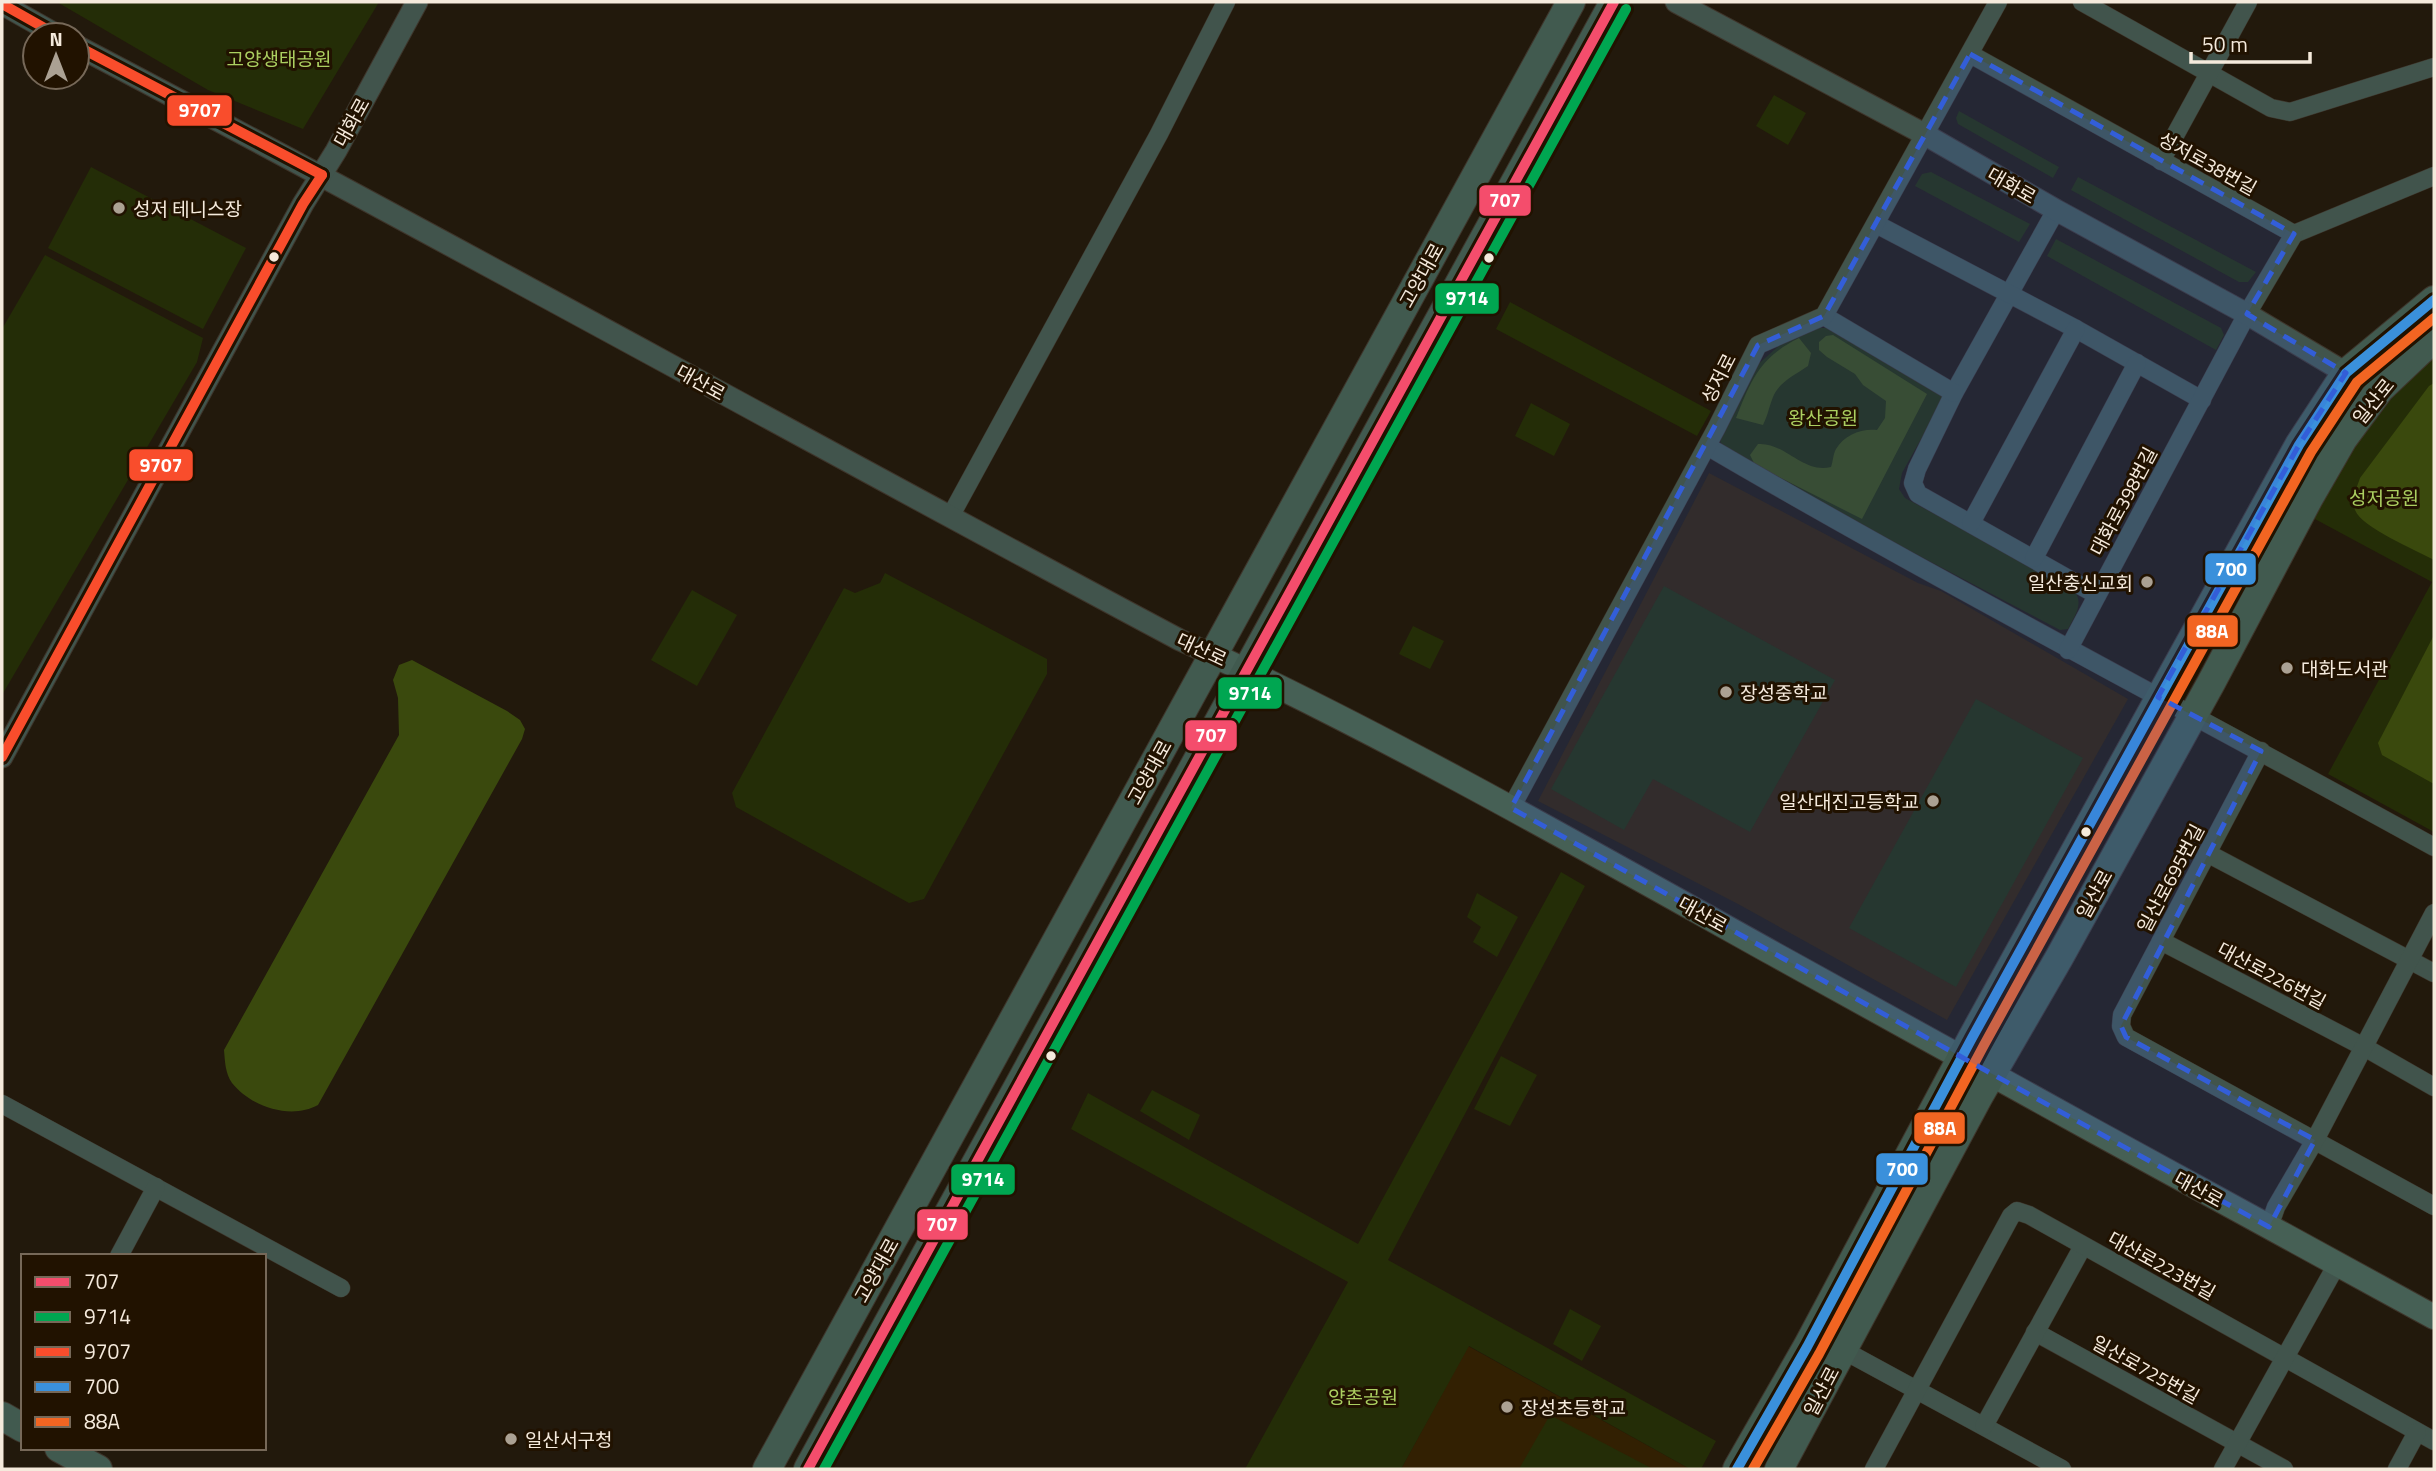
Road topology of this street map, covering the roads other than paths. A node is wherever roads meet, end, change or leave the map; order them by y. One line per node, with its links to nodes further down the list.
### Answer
1 (417, 2): 17 (street, 대화로)
2 (1226, 2): 33 (street)
3 (1571, 2): 38 (main road, 고양대로)
4 (1614, 2): 39 (main road, 고양대로)
5 (1676, 2): 15 (street, 대화로)
6 (1998, 2): 12 (street)
7 (2082, 2): 14 (street)
8 (2248, 2): 14 (street)
9 (2, 4): 10 (street)
10 (32, 21)
11 (91, 53): 17 (street, 대산로)
12 (1970, 54): 15 (street); 16 (street, 성저로38번길)
13 (2434, 66): 14 (street)
14 (2209, 71): 16 (street)
15 (1924, 134): 19 (street, 대화로); 20 (street)
16 (2161, 161): 21 (street, 성저로38번길)
17 (322, 175): 33 (street, 대산로); 43 (street, 대화로)
18 (2434, 176): 21 (street)
19 (2056, 210): 22 (street); 24 (street, 대화로)
20 (1876, 224): 22 (street); 25 (street)
21 (2294, 234): 24 (street, 대화로398번길)
22 (2009, 295): 26 (street); 30 (street)
23 (2434, 300): 29 (main road, 일산로)
24 (2247, 314): 29 (street, 대화로); 31 (street, 대화로398번길)
25 (1824, 316): 30 (street); 32 (street, 성저로)
26 (2076, 329): 28 (street); 34 (street)
27 (2434, 338): 41 (main road, 일산로)
28 (2137, 363): 31 (street); 35 (street)
29 (2346, 373): 40 (main road, 일산로)
30 (1954, 393): 34 (street)
31 (2202, 400): 36 (street, 대화로398번길)
32 (1707, 446): 37 (street); 44 (street, 성저로)
33 (950, 517): 38 (street, 대산로)
34 (1971, 523): 35 (street)
35 (2034, 558): 36 (street)
36 (2097, 595): 37 (street, 대화로398번길)
37 (2068, 650): 40 (street)
38 (1213, 655): 39 (main road, 대산로); 77 (main road, 고양대로)
39 (1247, 671): 44 (main road, 대산로); 78 (main road, 고양대로)
40 (2158, 697): 41 (street); 52 (main road, 일산로)
41 (2193, 716): 42 (street); 53 (main road, 일산로)
42 (2261, 751): 45 (street); 46 (street, 일산로695번길)
43 (2, 757)
44 (1511, 808): 52 (main road, 대산로)
45 (2434, 847)
46 (2207, 853): 48 (street, 일산로695번길); 49 (street)
47 (2434, 914): 49 (street)
48 (2161, 941): 51 (street, 대산로226번길); 56 (street, 일산로695번길)
49 (2410, 960): 50 (street); 51 (street)
50 (2434, 973)
51 (2364, 1047): 54 (street, 대산로226번길); 56 (street)
52 (1961, 1058): 53 (main road, 대산로); 79 (main road, 일산로)
53 (1992, 1074): 59 (main road, 대산로); 66 (main road, 일산로)
54 (2434, 1087)
55 (2, 1104): 57 (street)
56 (2315, 1140): 58 (street); 59 (street)
57 (156, 1187): 61 (street); 63 (street)
58 (2434, 1206)
59 (2269, 1227): 62 (main road, 대산로)
60 (2083, 1246): 65 (street); 67 (street, 대산로223번길); 68 (street, 대산로223번길)
61 (120, 1254)
62 (2337, 1264): 64 (main road, 대산로); 67 (street)
63 (341, 1288)
64 (2434, 1317)
65 (2035, 1332): 70 (street); 74 (street, 일산로725번길)
66 (1843, 1350): 68 (street); 80 (main road, 일산로)
67 (2285, 1357): 72 (street, 대산로223번길); 74 (street)
68 (1916, 1390): 70 (street); 81 (street)
69 (2, 1416): 71 (main road)
70 (1984, 1426): 82 (street)
71 (21, 1427)
72 (2417, 1432): 73 (street, 대산로223번길); 85 (street)
73 (2434, 1441)
74 (2238, 1443): 83 (street); 84 (street, 일산로725번길)
75 (64, 1450): 76 (main road)
76 (98, 1469)
77 (767, 1469)
78 (808, 1469)
79 (1737, 1469)
80 (1779, 1469)
81 (1874, 1469)
82 (2062, 1469)
83 (2223, 1469)
84 (2284, 1469)
85 (2396, 1469)

